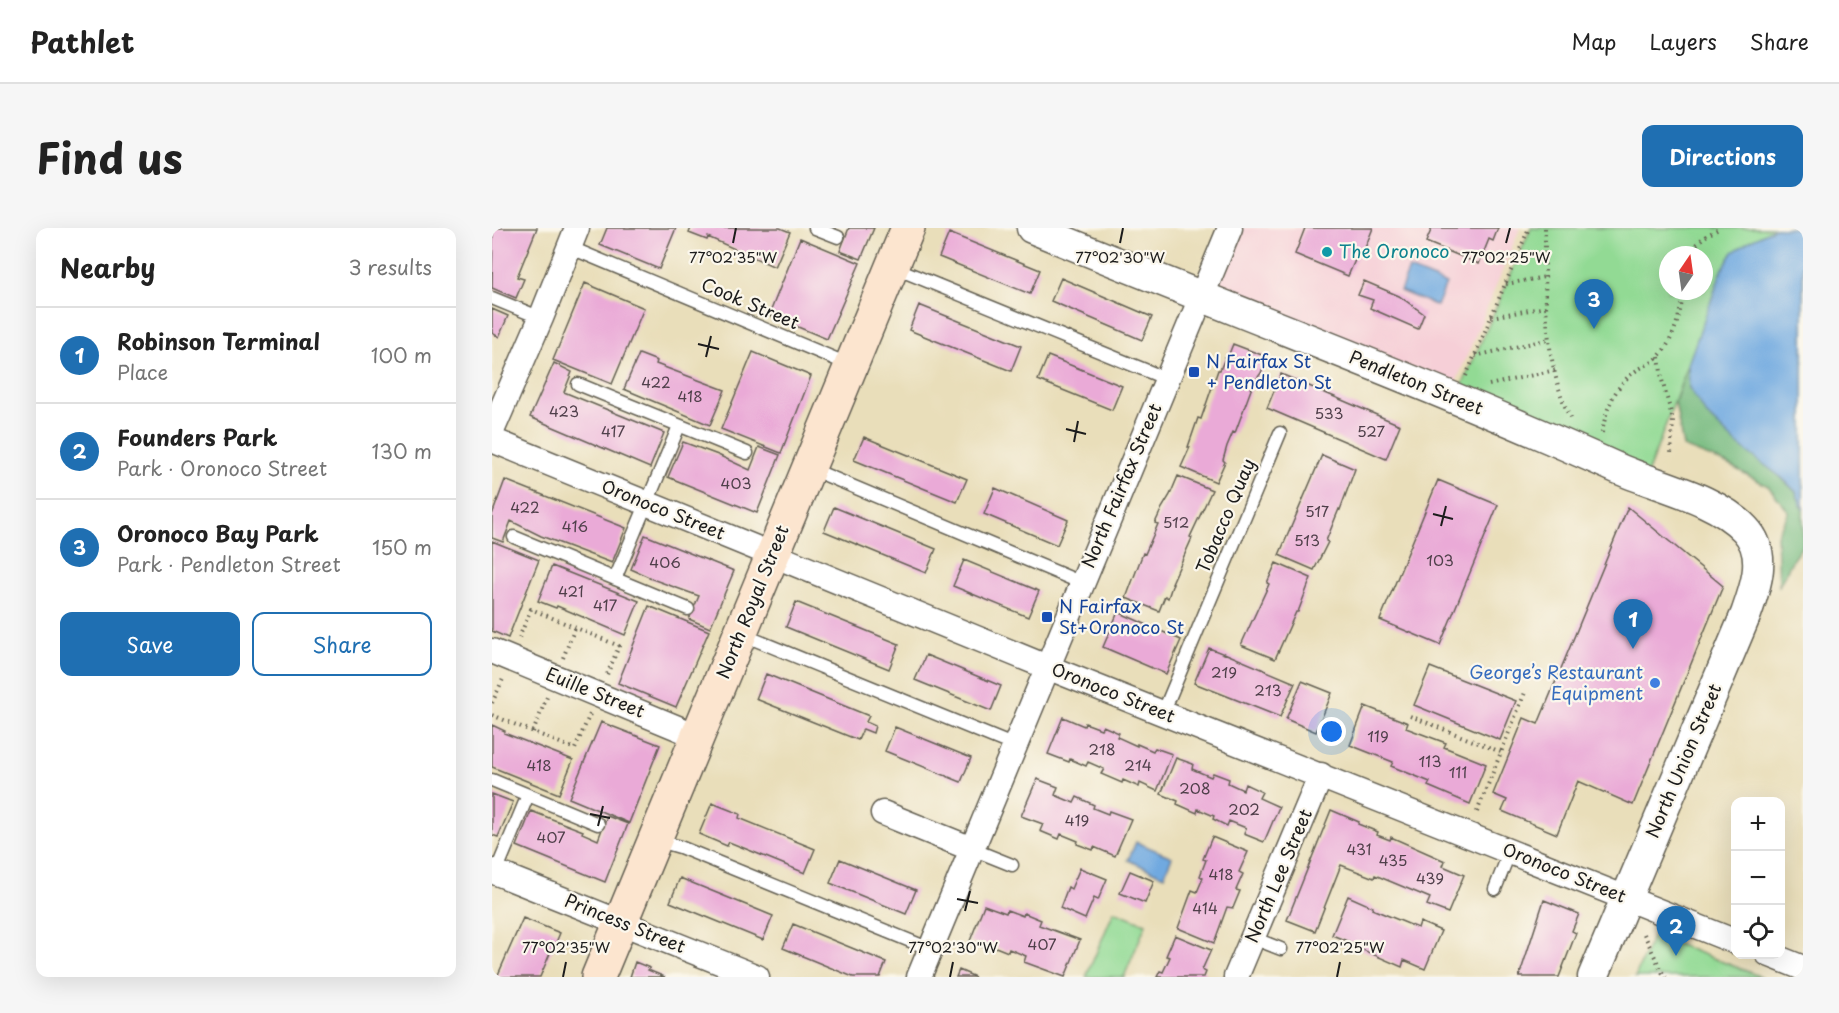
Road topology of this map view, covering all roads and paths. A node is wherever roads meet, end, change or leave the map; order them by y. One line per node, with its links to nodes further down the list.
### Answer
1 (815, 228): 8 (lane)
2 (908, 228): 11 (main road, North Royal Street)
3 (1032, 228): 14 (street, Pendleton Street)
4 (1230, 228): 14 (street, North Fairfax Street)
5 (1529, 228): 13 (path)
6 (1545, 228): 12 (path)
7 (1721, 228): 10 (path)
8 (838, 237)
9 (573, 238): 19 (street); 23 (lane, Cook Street)
10 (1695, 246)
11 (892, 267): 23 (main road, North Royal Street); 26 (lane)
12 (1545, 277): 13 (path); 17 (path)
13 (1506, 284): 18 (path)
14 (1201, 297): 26 (street, North Fairfax Street); 40 (street, Pendleton Street)
15 (492, 298): 19 (lane)
16 (1682, 300): 22 (path)
17 (1546, 307): 18 (path); 20 (path)
18 (1491, 317): 21 (path)
19 (541, 318): 31 (street)
20 (1550, 339): 21 (path); 24 (path)
21 (1475, 356): 25 (path)
22 (1659, 357): 33 (path); 36 (path)
23 (851, 365): 37 (main road, North Royal Street)
24 (1556, 370): 28 (path); 29 (path)
25 (1466, 378)
26 (1167, 379): 43 (street, North Fairfax Street)
27 (578, 384): 30 (lane)
28 (1485, 386)
29 (1571, 421)
30 (679, 426): 35 (lane); 38 (lane)
31 (492, 431)
32 (1280, 433): 56 (lane, Tobacco Quay)
33 (1602, 433)
34 (492, 440): 38 (street, Oronoco Street)
35 (747, 453)
36 (1671, 454)
37 (808, 468): 41 (main road, North Royal Street); 43 (lane)
38 (647, 503): 41 (street, Oronoco Street); 42 (lane)
39 (514, 537): 42 (lane)
40 (1755, 542): 76 (street, North Union Street)
41 (772, 554): 46 (main road, North Royal Street); 50 (street, Oronoco Street)
42 (615, 579): 44 (lane)
43 (1083, 583): 50 (street, North Fairfax Street)
44 (688, 609)
45 (575, 628): 47 (path); 49 (path); 52 (path)
46 (740, 634): 61 (main road, North Royal Street); 62 (lane)
47 (516, 644)
48 (492, 651): 61 (street, Euille Street)
49 (561, 663)
50 (1047, 667): 56 (street, Oronoco Street); 62 (street, North Fairfax Street)
51 (503, 678): 55 (path)
52 (605, 681)
53 (1526, 690): 63 (path)
54 (547, 696): 60 (path)
55 (492, 703)
56 (1163, 713): 64 (street, Oronoco Street)
57 (590, 714): 60 (path)
58 (492, 715): 60 (path)
59 (1410, 716): 63 (path)
60 (533, 732)
61 (698, 736): 70 (main road, North Royal Street)
62 (1015, 746): 71 (street, North Fairfax Street)
63 (1501, 752): 67 (path)
64 (1320, 775): 72 (street, Oronoco Street); 79 (street, North Lee Street)
65 (492, 780): 66 (lane)
66 (528, 795): 69 (lane); 74 (lane)
67 (1477, 812)
68 (883, 813): 71 (street)
69 (598, 825)
70 (655, 840): 77 (main road, North Royal Street); 81 (lane)
71 (972, 849): 73 (lane); 81 (street, North Fairfax Street)
72 (1510, 851): 75 (lane); 76 (street, Oronoco Street)
73 (1012, 865)
74 (494, 871): 77 (street, Princess Street)
75 (1495, 888)
76 (1626, 898): 80 (street, Oronoco Street); 89 (street, North Union Street)
77 (621, 922): 85 (main road, North Royal Street); 86 (street, Princess Street)
78 (1644, 934): 90 (path)
79 (1253, 938): 82 (lane); 88 (street, North Lee Street)
80 (1731, 940)
81 (930, 949): 87 (street, North Fairfax Street)
82 (1281, 949)
83 (1780, 959): 84 (street)
84 (1803, 968)
85 (598, 977)
86 (757, 977)
87 (919, 977)
88 (1236, 977)
89 (1593, 977)
90 (1666, 977)

